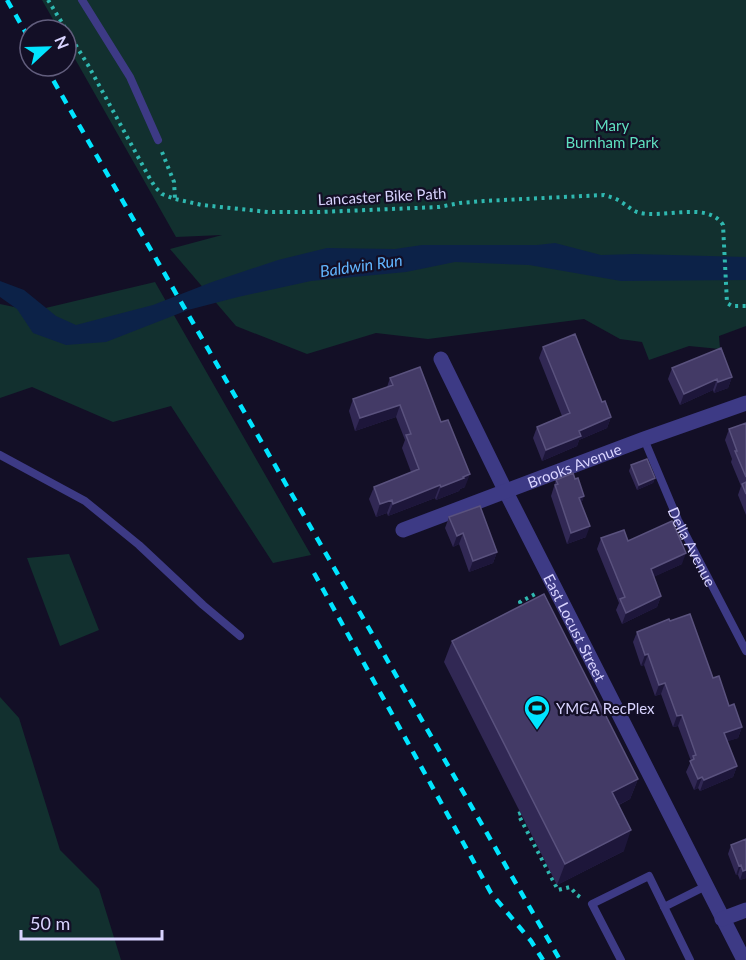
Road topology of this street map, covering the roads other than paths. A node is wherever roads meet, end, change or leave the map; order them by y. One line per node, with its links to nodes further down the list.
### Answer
1 (82, 0): 2 (lane)
2 (158, 140)
3 (441, 359): 7 (street, East Locust Street)
4 (746, 403): 5 (street, Brooks Avenue)
5 (644, 439): 7 (street, Brooks Avenue); 10 (lane, Della Avenue)
6 (0, 455): 9 (lane)
7 (506, 492): 8 (street, Brooks Avenue); 11 (street, East Locust Street)
8 (403, 530)
9 (240, 636)
10 (746, 651)
11 (706, 886): 12 (lane); 14 (street, East Locust Street)
12 (664, 907): 15 (lane); 16 (lane)
13 (746, 910): 14 (street)
14 (722, 919): 17 (street, East Locust Street)
15 (621, 960)
16 (690, 960)
17 (744, 960)

